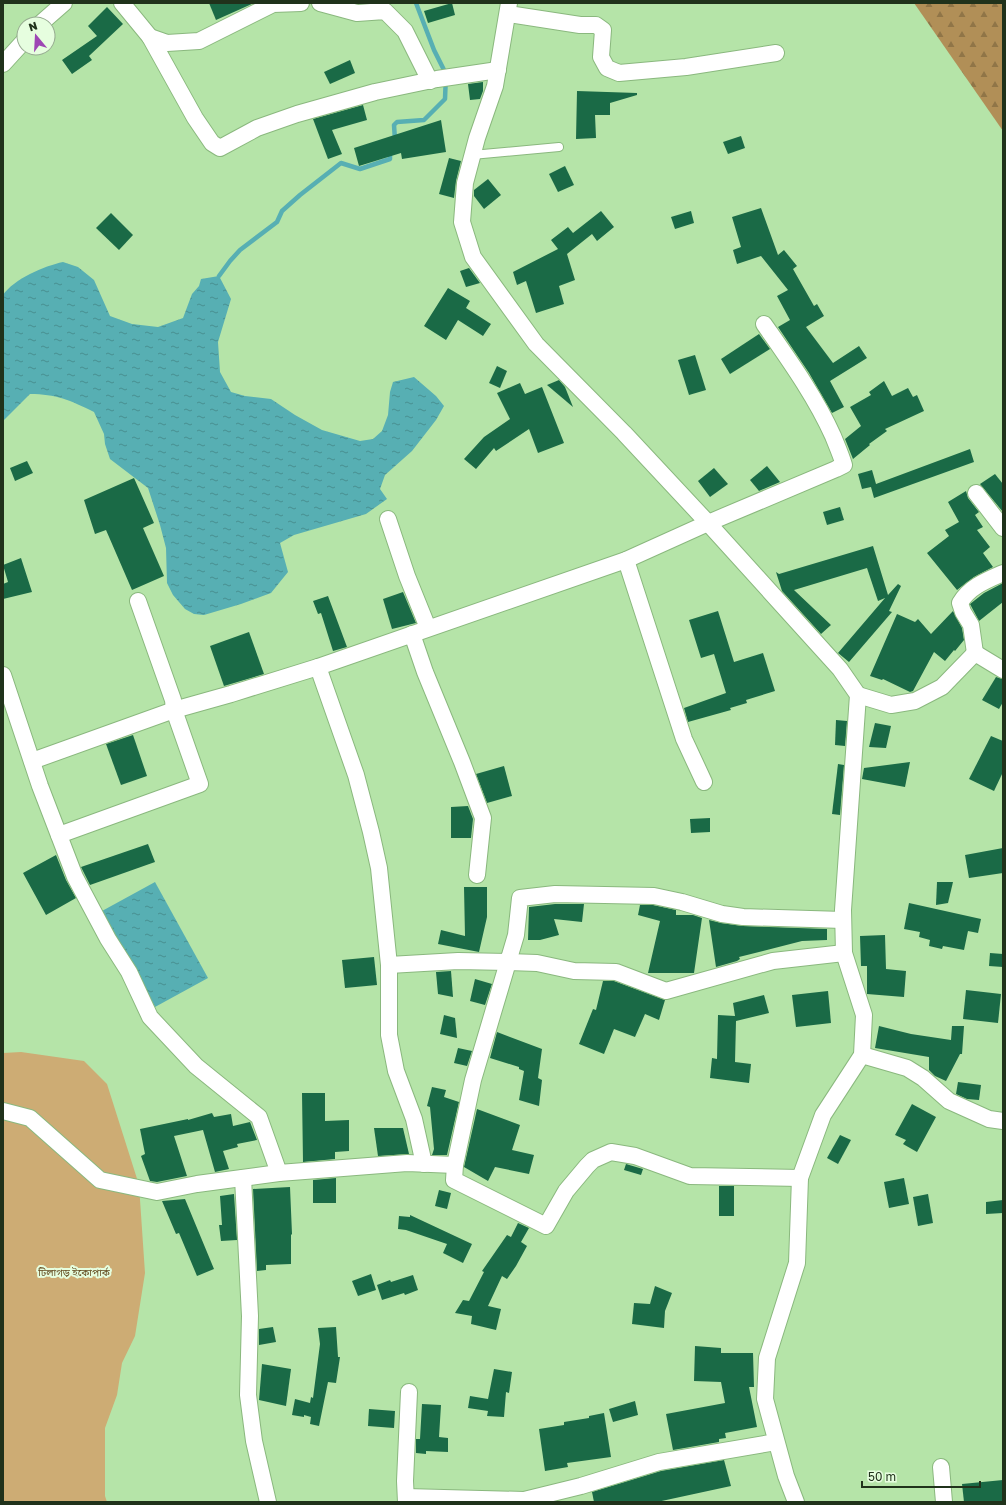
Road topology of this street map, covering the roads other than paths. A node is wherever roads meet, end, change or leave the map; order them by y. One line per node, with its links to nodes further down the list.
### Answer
1 (64, 3): 6 (street)
2 (122, 3): 7 (street)
3 (301, 3): 7 (street)
4 (320, 3): 12 (street)
5 (509, 9): 9 (street); 11 (street)
6 (49, 16)
7 (150, 37): 12 (street)
8 (16, 50): 10 (street)
9 (776, 53)
10 (3, 64)
11 (498, 70): 12 (street); 14 (street)
12 (440, 79)
13 (559, 147): 14 (lane)
14 (472, 155): 18 (street)
15 (764, 324): 18 (street)
16 (976, 493): 19 (street)
17 (388, 520): 23 (street)
18 (708, 523): 20 (street); 29 (street)
19 (1003, 528)
20 (626, 560): 23 (street); 32 (street)
21 (1003, 573): 25 (street)
22 (138, 601): 30 (street)
23 (428, 628): 24 (street)
24 (412, 634): 26 (street); 34 (street)
25 (975, 653): 27 (street); 29 (street)
26 (318, 667): 30 (street); 38 (street)
27 (1003, 670)
28 (3, 675): 31 (street)
29 (858, 695): 35 (street)
30 (174, 710): 31 (street); 33 (street)
31 (32, 761): 33 (street)
32 (704, 782)
33 (59, 835): 44 (street)
34 (477, 875)
35 (843, 920): 36 (street); 37 (street)
36 (844, 953): 37 (street); 39 (street)
37 (508, 962): 38 (street); 43 (street)
38 (389, 965): 42 (street)
39 (862, 1055): 41 (street); 46 (street)
40 (3, 1111): 45 (street)
41 (1003, 1121)
42 (424, 1164): 43 (street); 44 (street)
43 (456, 1165): 46 (street)
44 (279, 1173): 45 (street)
45 (244, 1178): 51 (street)
46 (800, 1178): 48 (street)
47 (409, 1392): 50 (street)
48 (776, 1442): 50 (street); 52 (street)
49 (941, 1467): 53 (street)
50 (406, 1500)
51 (268, 1502)
52 (796, 1502)
53 (944, 1502)

